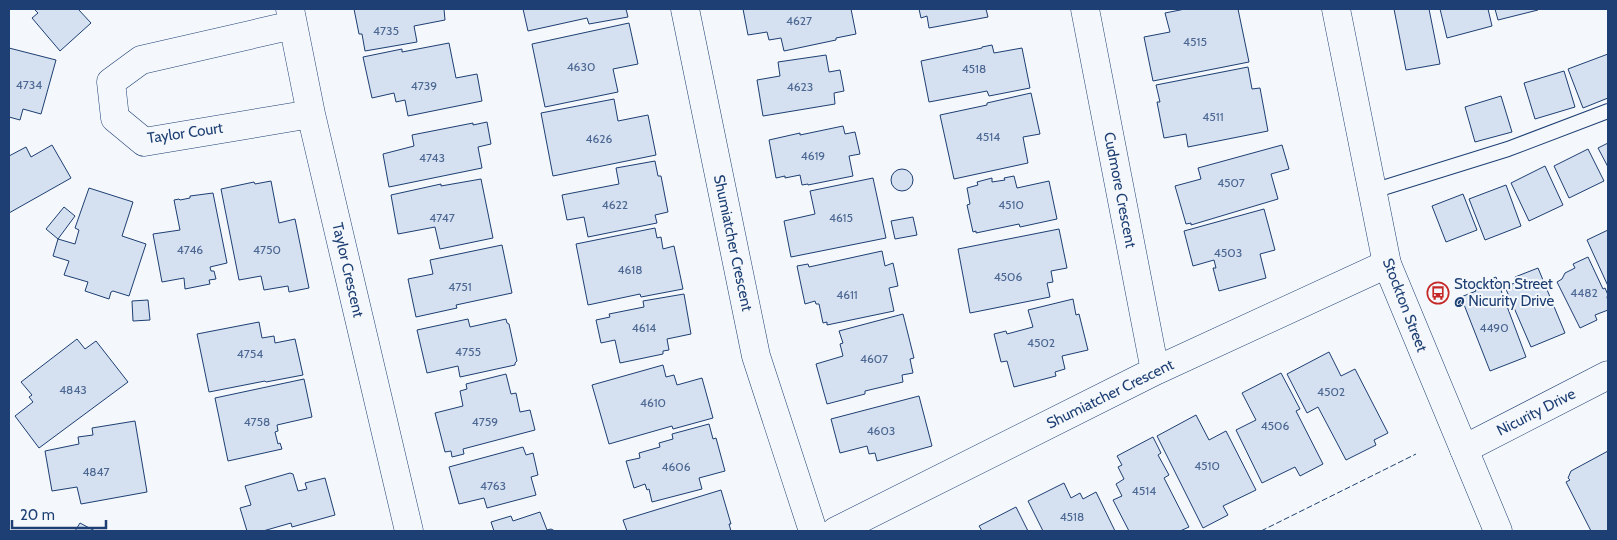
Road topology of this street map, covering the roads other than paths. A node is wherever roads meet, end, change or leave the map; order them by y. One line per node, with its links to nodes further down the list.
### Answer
1 (685, 9): 13 (street, Shumiatcher Crescent)
2 (1085, 9): 9 (street, Cudmore Crescent)
3 (1336, 9): 7 (street, Stockton Street)
4 (291, 17): 6 (street, Taylor Crescent); 6 (street, Taylor Court)
5 (1608, 111): 7 (lane)
6 (311, 114): 12 (street, Taylor Crescent)
7 (1372, 191): 8 (street, Stockton Street)
8 (1387, 264): 9 (street, Shumiatcher Crescent); 11 (street, Stockton Street)
9 (1155, 371): 14 (street, Shumiatcher Crescent)
10 (1608, 375): 11 (street, Nicurity Drive)
11 (1464, 449): 15 (street, Stockton Street)
12 (410, 531)
13 (813, 531)
14 (836, 531)
15 (1498, 531)

